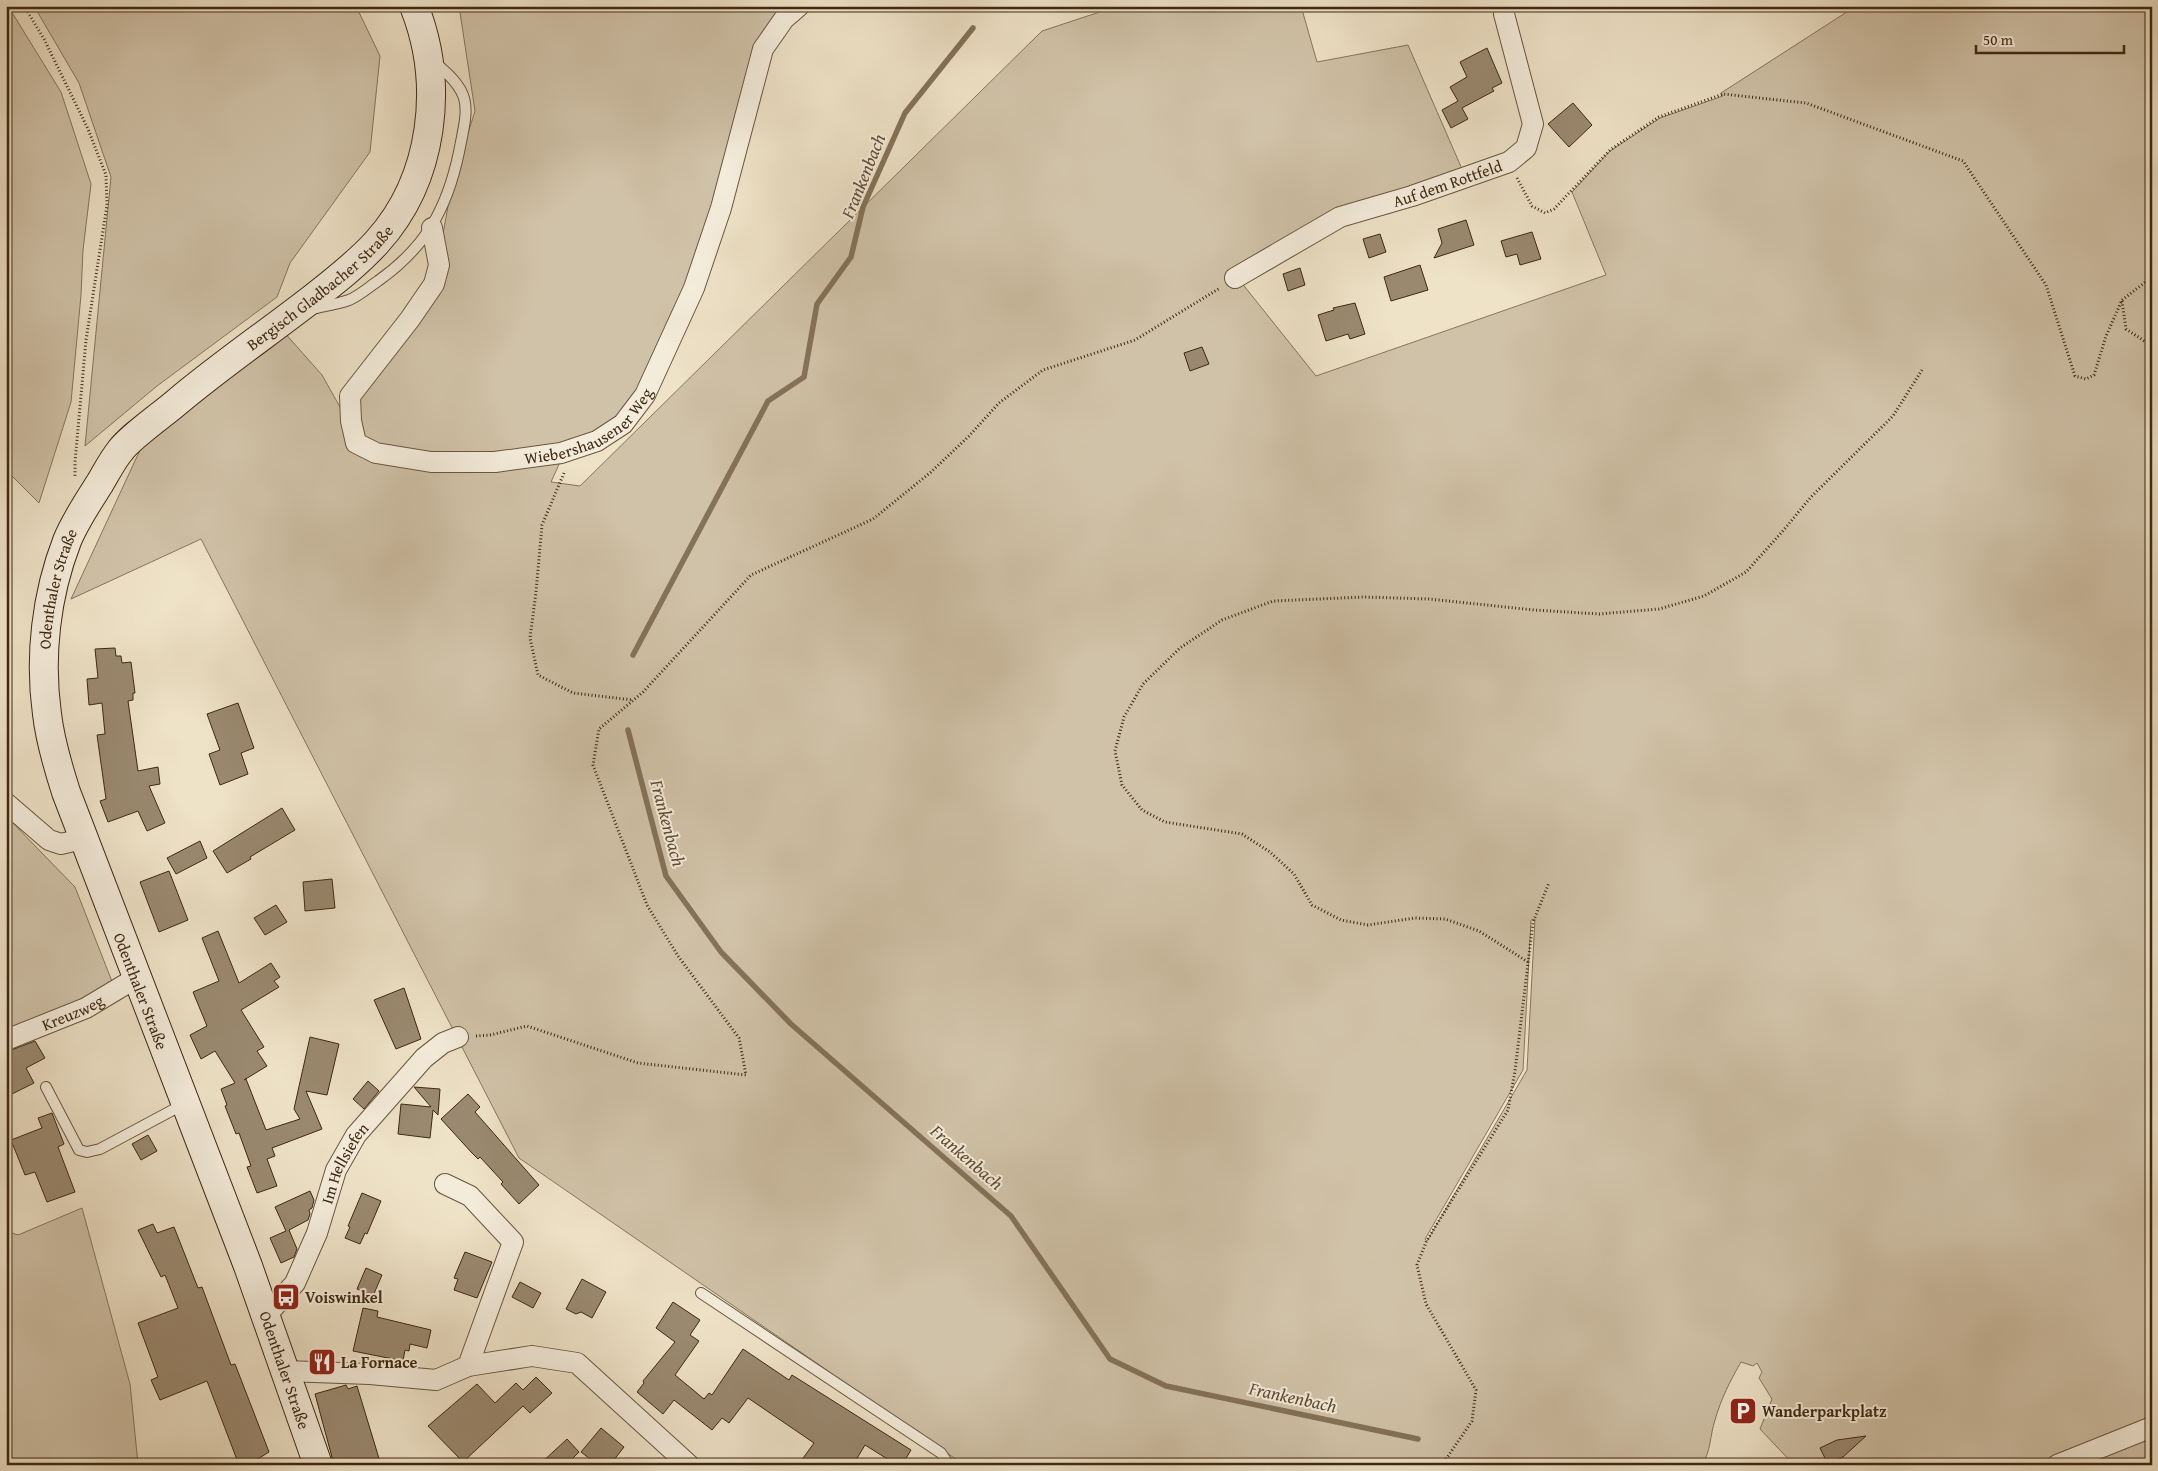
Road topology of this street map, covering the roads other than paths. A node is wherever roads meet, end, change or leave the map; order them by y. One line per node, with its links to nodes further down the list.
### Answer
1 (414, 6): 4 (main road, Bergisch Gladbacher Straße)
2 (799, 6): 5 (street, Wiebershausener Weg)
3 (1506, 6): 6 (street, Auf dem Rottfeld)
4 (429, 58): 5 (lane); 7 (main road, Bergisch Gladbacher Straße)
5 (432, 228): 7 (lane)
6 (1235, 278)
7 (292, 314): 8 (main road, Bergisch Gladbacher Straße)
8 (84, 508): 10 (main road, Odenthaler Straße)
9 (6, 802): 10 (street)
10 (82, 839): 11 (main road, Odenthaler Straße)
11 (136, 978): 13 (street, Kreuzweg); 15 (main road, Odenthaler Straße)
12 (458, 1037): 18 (street, Im Hellsiefen)
13 (6, 1040)
14 (46, 1087): 15 (lane)
15 (185, 1104): 18 (main road, Odenthaler Straße)
16 (445, 1184): 19 (street)
17 (701, 1293): 24 (lane)
18 (266, 1316): 20 (main road, Odenthaler Straße)
19 (468, 1366): 20 (street); 23 (street)
20 (285, 1371): 22 (main road, Odenthaler Straße)
21 (2152, 1427): 25 (street)
22 (318, 1465)
23 (689, 1465)
24 (949, 1465)
25 (2057, 1465)

